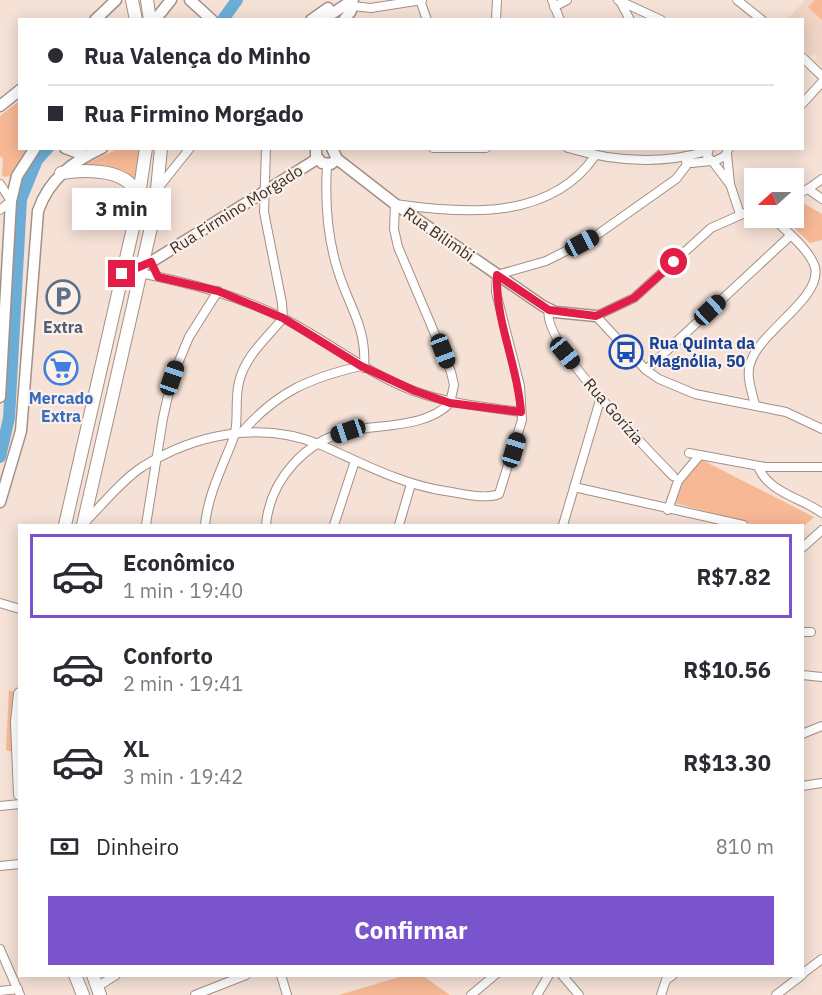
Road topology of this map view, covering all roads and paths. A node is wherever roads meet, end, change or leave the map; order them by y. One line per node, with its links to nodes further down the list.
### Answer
1 (116, 0): 13 (main road)
2 (132, 0): 14 (main road)
3 (147, 0): 15 (main road)
4 (171, 0): 16 (main road)
5 (190, 0): 17 (main road)
6 (421, 0): 11 (street); 21 (street)
7 (497, 0): 22 (street)
8 (567, 0): 12 (street)
9 (619, 0): 24 (street); 25 (street)
10 (737, 0): 26 (street)
11 (347, 2): 18 (main road); 19 (main road); 19 (main road); 20 (main road)
12 (553, 4): 23 (street)
13 (97, 18)
14 (136, 18)
15 (150, 18)
16 (157, 18)
17 (210, 18)
18 (315, 18)
19 (326, 18)
20 (345, 18)
21 (426, 18)
22 (496, 18)
23 (559, 18)
24 (629, 18)
25 (657, 18)
26 (760, 18)
27 (804, 59): 28 (street)
28 (822, 76)
29 (822, 82): 31 (street)
30 (18, 92): 32 (main road)
31 (804, 102)
32 (0, 106)
33 (34, 150): 60 (main road)
34 (70, 150): 46 (main road)
35 (98, 150): 46 (main road)
36 (146, 150): 58 (main road)
37 (161, 150): 54 (main road)
38 (188, 150): 54 (street)
39 (266, 150): 56 (street)
40 (575, 150): 47 (street)
41 (589, 150): 47 (street)
42 (707, 150): 48 (street)
43 (709, 150): 49 (street)
44 (730, 151): 49 (street); 53 (street)
45 (328, 154): 56 (main road, Rua Firmino Morgado); 61 (main road, Rua Bilimbi); 77 (street)
46 (86, 156): 50 (main road)
47 (595, 156): 48 (street); 61 (street)
48 (687, 159): 49 (street); 70 (street)
49 (711, 161): 53 (street)
50 (61, 173): 58 (main road); 96 (main road)
51 (822, 179): 55 (street)
52 (0, 184): 60 (street)
53 (730, 184): 64 (street)
54 (159, 188): 68 (main road)
55 (808, 189): 57 (street); 59 (street)
56 (265, 190): 68 (main road, Rua Firmino Morgado); 75 (street)
57 (804, 191)
58 (139, 198): 69 (main road)
59 (822, 199)
60 (11, 201): 62 (street); 67 (main road)
61 (395, 204): 70 (main road, Rua Bilimbi); 81 (street)
62 (0, 210)
63 (744, 213): 64 (street)
64 (740, 214): 74 (street)
65 (782, 228): 66 (street)
66 (790, 236): 78 (street); 82 (street)
67 (4, 251): 76 (main road)
68 (144, 263): 69 (main road, Rua Firmino Morgado); 71 (street); 71 (street); 100 (main road)
69 (122, 274): 99 (main road)
70 (497, 275): 73 (main road, Rua Bilimbi); 83 (street)
71 (158, 277): 72 (street)
72 (218, 291): 75 (street); 89 (street)
73 (546, 308): 74 (main road); 79 (street, Rua Gorízia)
74 (596, 316): 78 (street)
75 (283, 318): 77 (street); 85 (street)
76 (1, 366): 80 (main road)
77 (362, 367): 81 (street); 85 (street)
78 (646, 370): 82 (street)
79 (601, 396): 93 (street, Rua Gorízia); 95 (street)
80 (0, 398)
81 (450, 403): 83 (street); 86 (street)
82 (755, 405): 84 (street)
83 (521, 412): 94 (street)
84 (822, 429)
85 (238, 432): 86 (street); 89 (street); 103 (street)
86 (319, 444): 90 (street); 104 (street)
87 (689, 453): 88 (street)
88 (700, 455): 91 (street); 97 (street)
89 (158, 459): 101 (street); 102 (street)
90 (355, 461): 94 (street); 105 (street)
91 (758, 466): 92 (street); 98 (street)
92 (822, 467)
93 (672, 476)
94 (411, 484): 106 (street)
95 (574, 487): 97 (street); 107 (street)
96 (0, 502)
97 (668, 510): 108 (street)
98 (822, 513)
99 (64, 524)
100 (83, 524)
101 (84, 524)
102 (146, 524)
103 (205, 524)
104 (267, 524)
105 (334, 524)
106 (399, 524)
107 (563, 524)
108 (738, 524)
109 (822, 530): 110 (street)
110 (804, 546)
111 (0, 603): 112 (street)
112 (18, 608)
113 (804, 675): 114 (street)
114 (822, 677)
115 (18, 713): 118 (main road)
116 (822, 726): 117 (street)
117 (804, 733)
118 (18, 746)
119 (822, 783): 120 (street)
120 (804, 786)
121 (18, 804): 122 (street)
122 (0, 806)
123 (18, 864): 124 (street)
124 (0, 866)
125 (0, 949): 140 (street)
126 (822, 959): 127 (street)
127 (804, 973)
128 (76, 977): 141 (main road)
129 (114, 977): 138 (street)
130 (242, 977): 139 (street)
131 (282, 977): 143 (street)
132 (493, 977): 144 (street)
133 (548, 977): 145 (street)
134 (564, 977): 146 (street)
135 (799, 977): 148 (street)
136 (664, 978): 147 (street)
137 (0, 991): 140 (street)
138 (99, 991)
139 (216, 991): 142 (street)
140 (19, 992)
141 (83, 995)
142 (195, 995)
143 (287, 995)
144 (471, 995)
145 (537, 995)
146 (579, 995)
147 (661, 995)
148 (776, 995)

